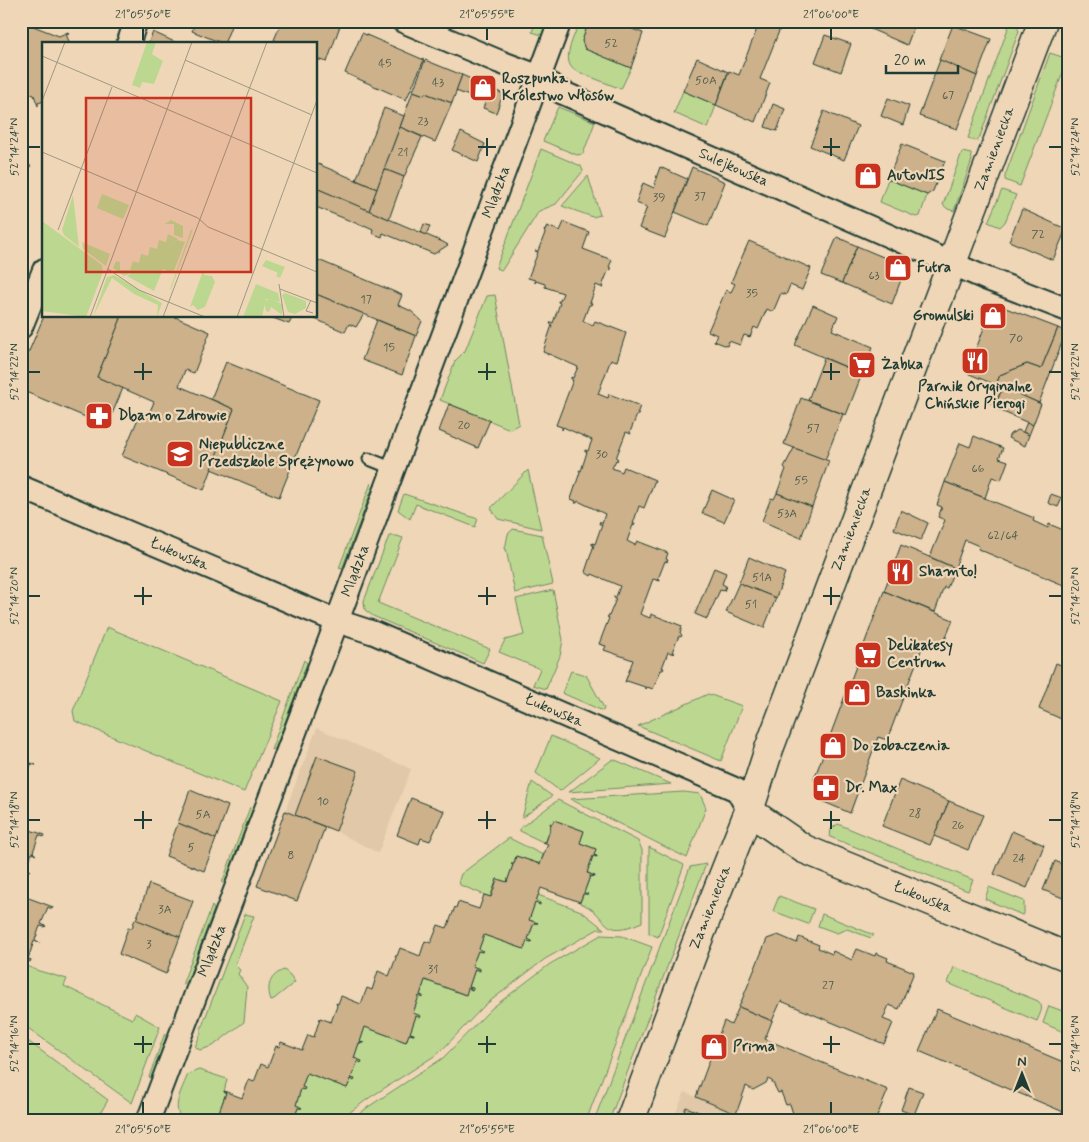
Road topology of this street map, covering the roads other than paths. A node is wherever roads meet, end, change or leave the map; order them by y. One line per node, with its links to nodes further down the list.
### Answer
1 (136, 21): 5 (street)
2 (403, 21): 6 (street, Sulejkowska)
3 (560, 21): 6 (street, Mlądzka)
4 (1043, 21): 7 (street, Zamieniecka)
5 (129, 42)
6 (540, 77): 7 (street, Sulejkowska); 12 (street, Mlądzka)
7 (952, 263): 9 (street, Sulejkowska); 15 (street, Zamieniecka)
8 (42, 275): 10 (street)
9 (1068, 310)
10 (21, 326)
11 (369, 459): 12 (lane)
12 (394, 469): 14 (street, Mlądzka)
13 (21, 487): 14 (street, Łukowska)
14 (337, 621): 15 (street, Łukowska); 17 (street, Mlądzka)
15 (749, 811): 16 (street, Łukowska); 18 (street, Zamieniecka)
16 (1068, 957)
17 (148, 1121)
18 (630, 1121)

